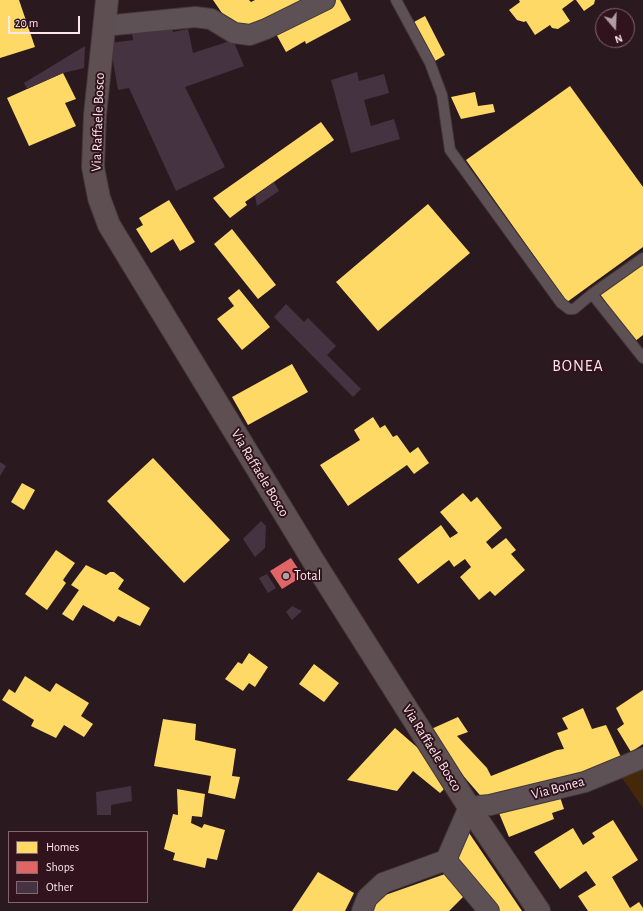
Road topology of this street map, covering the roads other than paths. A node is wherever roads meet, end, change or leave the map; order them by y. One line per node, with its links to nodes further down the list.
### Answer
1 (107, 0): 4 (street, Via Raffaele Bosco)
2 (325, 0): 4 (street)
3 (396, 0): 6 (lane)
4 (104, 26): 9 (street, Via Raffaele Bosco)
5 (643, 258): 6 (lane)
6 (592, 294): 7 (lane)
7 (643, 358)
8 (643, 758): 9 (street, Via Bonea)
9 (469, 807): 10 (street); 13 (street, Via Raffaele Bosco)
10 (446, 860): 11 (street); 12 (street)
11 (362, 911)
12 (489, 911)
13 (539, 911)

